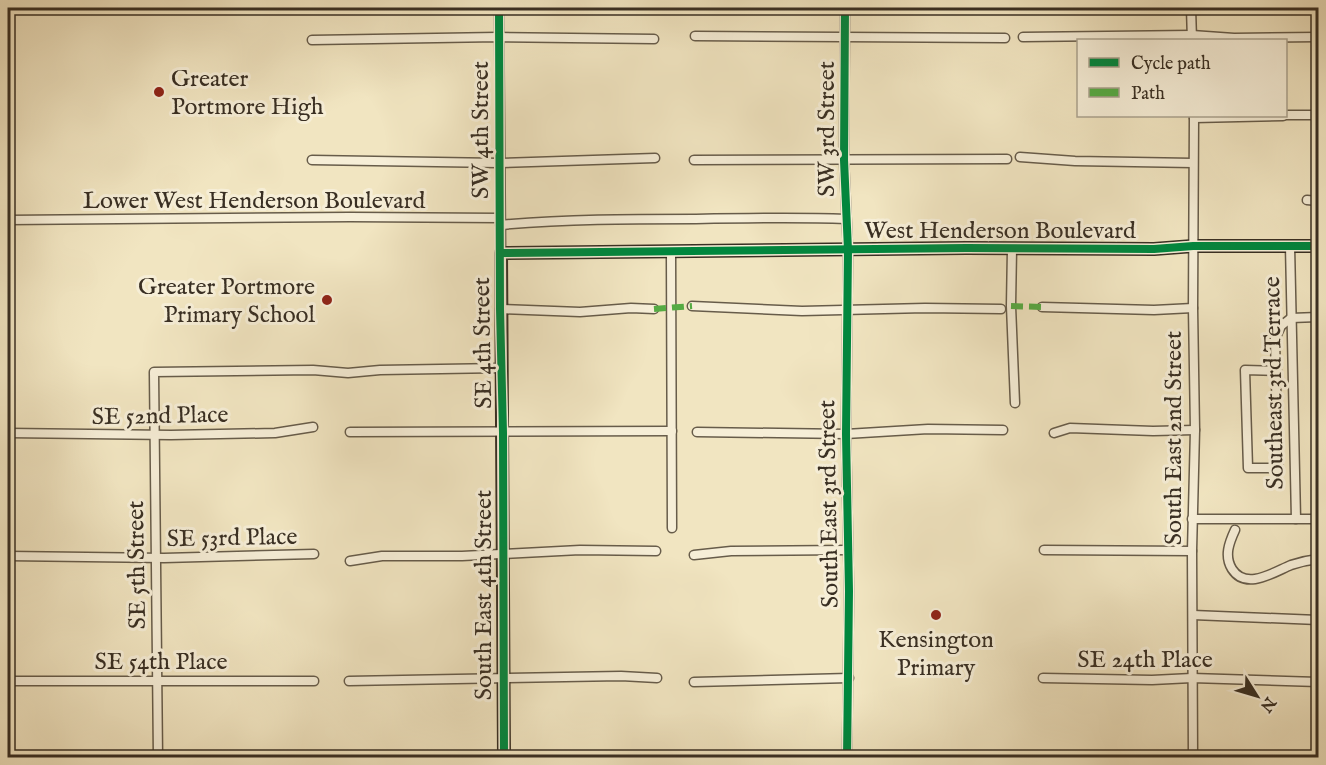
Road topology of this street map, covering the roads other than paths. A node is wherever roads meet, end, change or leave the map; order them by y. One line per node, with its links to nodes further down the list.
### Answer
1 (499, 8): 5 (street, SW 4th Street)
2 (845, 8): 6 (street, SW 3rd Street)
3 (1191, 8): 10 (street)
4 (695, 36): 6 (street)
5 (498, 37): 11 (street); 12 (street); 22 (street, SW 4th Street)
6 (845, 37): 9 (street); 21 (street, SW 3rd Street)
7 (1023, 37): 10 (street)
8 (1318, 37): 10 (street)
9 (1005, 38)
10 (1192, 38)
11 (654, 39)
12 (312, 40)
13 (1318, 115): 14 (street)
14 (1287, 116)
15 (1194, 117): 23 (street, South East 2nd Street)
16 (1020, 157): 23 (street)
17 (655, 158): 22 (street)
18 (1007, 159): 21 (street)
19 (312, 160): 22 (street)
20 (694, 160): 21 (street)
21 (844, 160): 26 (street, SW 3rd Street)
22 (499, 163): 28 (street, SW 4th Street)
23 (1193, 163): 29 (street, South East 2nd Street)
24 (1307, 200): 25 (street)
25 (1318, 201)
26 (846, 219): 28 (street, Lower West Henderson Boulevard); 33 (street, SW 3rd Street)
27 (8, 220): 28 (street, Lower West Henderson Boulevard)
28 (500, 221): 35 (street, SW 4th Street)
29 (1193, 246): 30 (street, West Henderson Boulevard); 32 (street, West Henderson Boulevard); 38 (street, South East 2nd Street)
30 (1290, 246): 31 (street, West Henderson Boulevard); 44 (street, Southeast 3rd Terrace)
31 (1318, 246)
32 (1012, 249): 33 (street, West Henderson Boulevard); 47 (street)
33 (848, 250): 34 (street, West Henderson Boulevard); 42 (street, South East 3rd Street)
34 (671, 252): 35 (street, West Henderson Boulevard); 51 (street)
35 (501, 253): 39 (street, SE 4th Street)
36 (692, 306): 42 (street)
37 (1042, 307): 38 (street)
38 (1192, 308): 50 (street, South East 2nd Street)
39 (500, 309): 40 (street); 45 (street, SE 4th Street)
40 (654, 309)
41 (1001, 309): 42 (street)
42 (846, 310): 57 (street, South East 3rd Street)
43 (1318, 317): 44 (street)
44 (1291, 318): 46 (street); 60 (street, Southeast 3rd Terrace)
45 (501, 368): 55 (street, SE 4th Street); 56 (street, SE 5th Street)
46 (1277, 372): 59 (street); 59 (street)
47 (1015, 404)
48 (313, 427): 56 (street, SE 52nd Place)
49 (1003, 430): 57 (street)
50 (1195, 430): 58 (street); 61 (street, South East 2nd Street)
51 (672, 431): 55 (street); 64 (street)
52 (350, 432): 55 (street)
53 (697, 432): 57 (street)
54 (8, 433): 56 (street, SE 52nd Place)
55 (503, 433): 71 (street, South East 4th Street)
56 (154, 434): 74 (street, SE 5th Street)
57 (846, 434): 66 (street, South East 3rd Street)
58 (1054, 434)
59 (1278, 468): 60 (street)
60 (1295, 468): 62 (street, Southeast 3rd Terrace)
61 (1192, 519): 62 (street); 69 (street, South East 2nd Street)
62 (1296, 519): 63 (street)
63 (1318, 519)
64 (672, 528)
65 (1235, 530): 75 (street)
66 (848, 550): 72 (street); 80 (street, South East 3rd Street)
67 (1044, 550): 69 (street)
68 (656, 551): 71 (street)
69 (1192, 551): 77 (street, South East 2nd Street)
70 (314, 554): 74 (street, SE 53rd Place)
71 (502, 554): 76 (street); 83 (street, South East 4th Street)
72 (694, 555)
73 (8, 556): 74 (street, SE 53rd Place)
74 (156, 558): 85 (street, SE 5th Street)
75 (1318, 559)
76 (350, 561)
77 (1193, 615): 78 (street); 82 (street, South East 2nd Street)
78 (1318, 620)
79 (657, 678): 83 (street)
80 (849, 678): 88 (street); 92 (street, South East 3rd Street)
81 (1043, 678): 82 (street, SE 24th Place)
82 (1192, 678): 89 (street, SE 24th Place); 93 (street, South East 2nd Street)
83 (503, 679): 87 (street); 91 (street, South East 4th Street)
84 (8, 681): 85 (street, SE 54th Place)
85 (157, 681): 86 (street, SE 54th Place); 90 (street, SE 5th Street)
86 (314, 681)
87 (349, 681)
88 (694, 682)
89 (1318, 682)
90 (158, 758)
91 (504, 758)
92 (847, 758)
93 (1193, 758)

